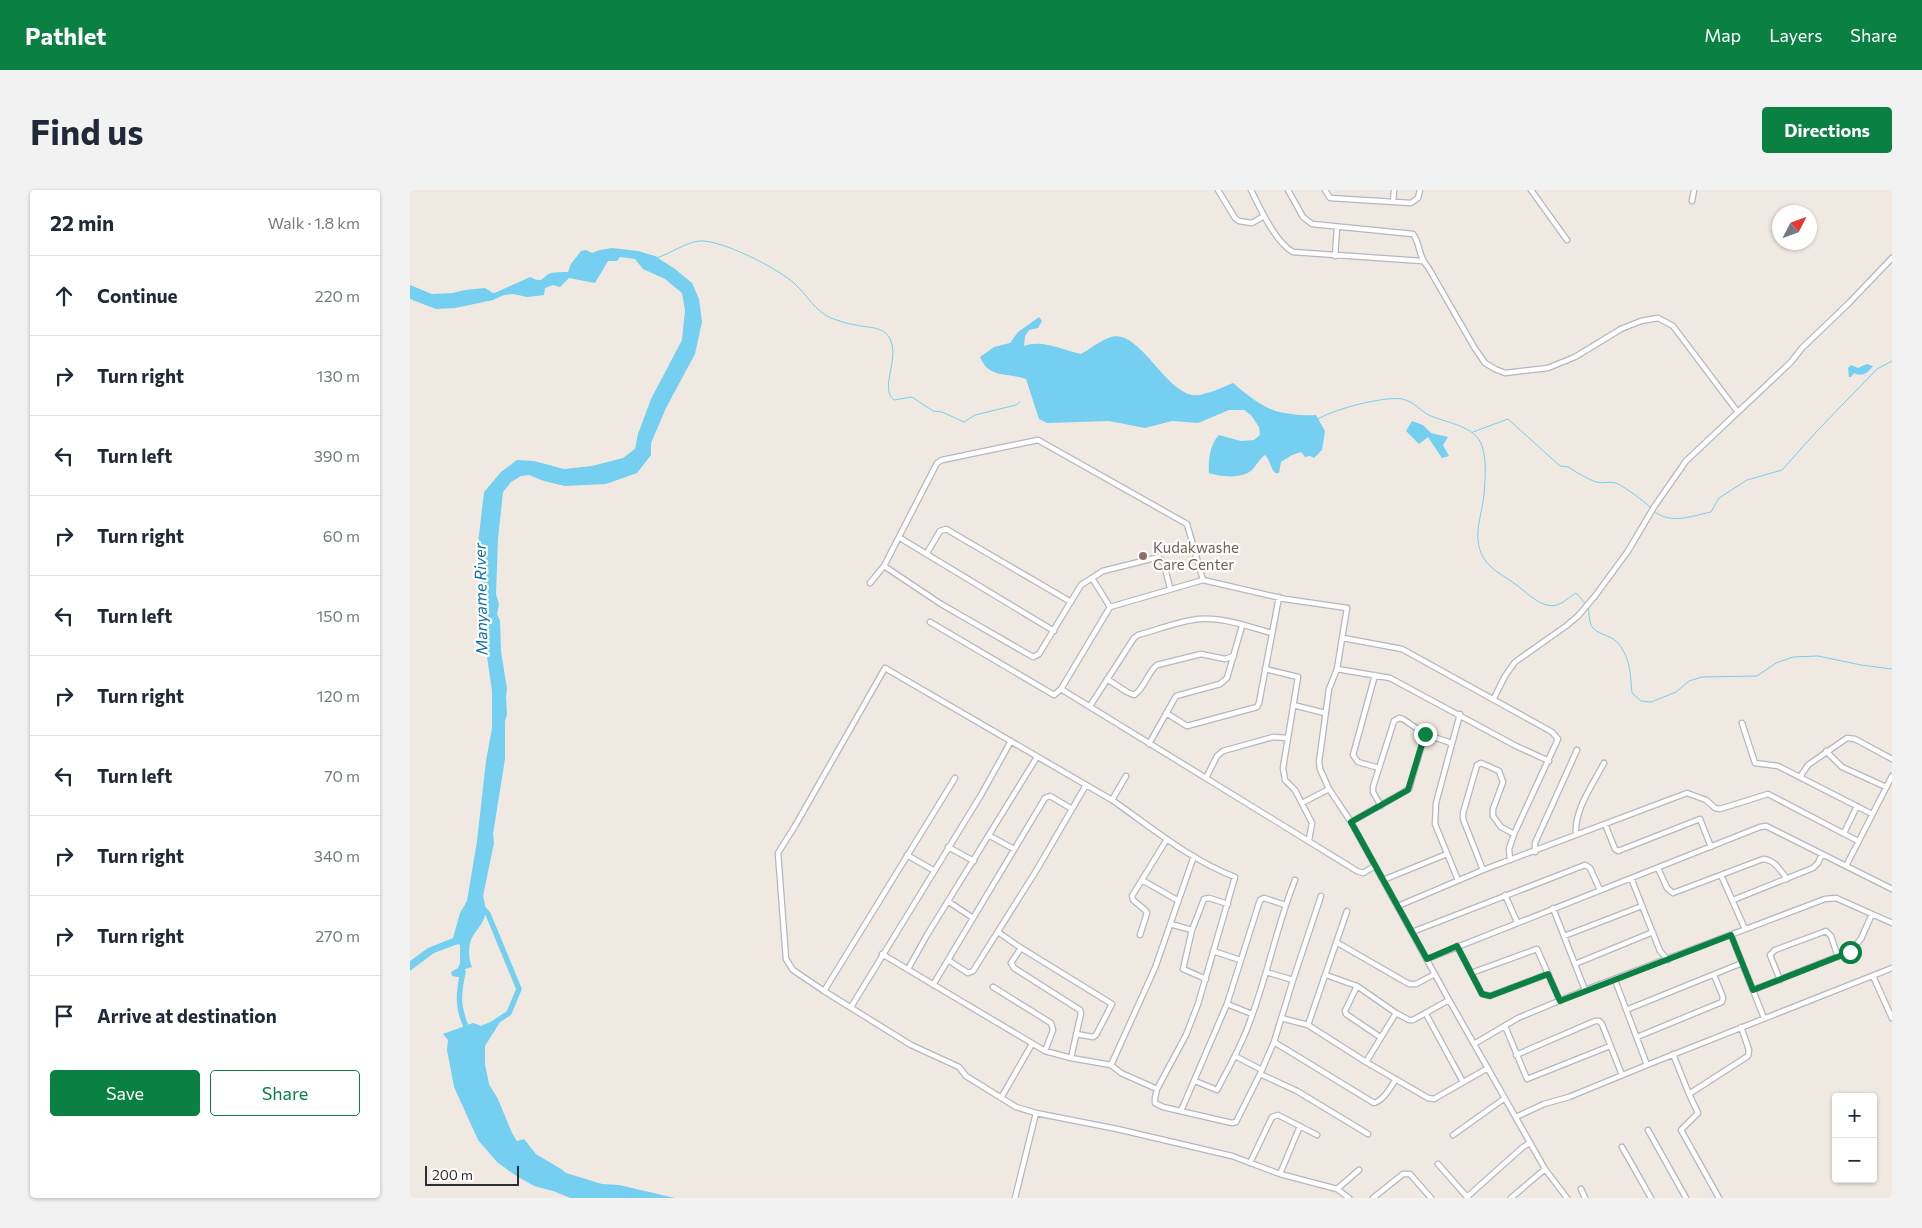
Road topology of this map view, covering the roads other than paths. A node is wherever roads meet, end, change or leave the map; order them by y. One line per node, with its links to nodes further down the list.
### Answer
1 (1218, 190): 11 (street)
2 (1251, 190): 11 (street)
3 (1288, 190): 12 (street)
4 (1325, 190): 10 (street)
5 (1394, 190): 10 (street)
6 (1420, 190): 10 (street)
7 (1532, 190): 13 (street)
8 (1694, 190): 9 (street)
9 (1692, 201)
10 (1393, 202)
11 (1264, 216): 14 (street)
12 (1337, 228): 14 (street); 16 (street)
13 (1567, 240)
14 (1335, 256): 16 (street)
15 (1892, 258): 17 (street)
16 (1422, 261): 17 (street)
17 (1737, 411): 39 (street)
18 (900, 538): 19 (street); 20 (street); 22 (street)
19 (927, 553): 26 (street); 30 (street)
20 (884, 566): 23 (street); 30 (street)
21 (1092, 578): 24 (street); 26 (street); 27 (street)
22 (1203, 580): 24 (street); 25 (street)
23 (870, 583)
24 (1170, 588): 27 (street)
25 (1280, 598): 31 (street); 32 (street)
26 (1071, 602): 30 (street)
27 (1110, 607): 38 (street)
28 (930, 622): 38 (street)
29 (1242, 626): 31 (street); 33 (street); 37 (street)
30 (1054, 631)
31 (1272, 633): 34 (street)
32 (1343, 638): 35 (street); 39 (street)
33 (1234, 656): 37 (street); 42 (street)
34 (1266, 669): 40 (street); 42 (street)
35 (1337, 669): 36 (street); 43 (street)
36 (1375, 676): 44 (street); 57 (street)
37 (1107, 679): 41 (street)
38 (1061, 689): 41 (street)
39 (1494, 698): 55 (street)
40 (1293, 704): 43 (street); 47 (street)
41 (1090, 706): 50 (street)
42 (1166, 713): 50 (street)
43 (1325, 713): 65 (street)
44 (1460, 714): 49 (street); 55 (street)
45 (1742, 723): 60 (street)
46 (1425, 734): 49 (street); 57 (street); 68 (street)
47 (1286, 738): 62 (street); 67 (street)
48 (1011, 741): 53 (street); 81 (street); 159 (street)
49 (1451, 743): 85 (street)
50 (1149, 744): 62 (street)
51 (1577, 750): 84 (street)
52 (1826, 751): 54 (street); 60 (street); 64 (street)
53 (1037, 757): 63 (street); 77 (street)
54 (1892, 759)
55 (1548, 761): 75 (street)
56 (1604, 763): 76 (street)
57 (1380, 768): 68 (street)
58 (1126, 776): 66 (street)
59 (1892, 776): 64 (street)
60 (1800, 777): 69 (street)
61 (955, 778): 87 (street)
62 (1206, 778): 79 (street)
63 (1086, 785): 66 (street); 70 (street)
64 (1886, 788): 71 (street)
65 (1329, 789): 67 (street); 72 (street)
66 (1112, 800): 78 (street)
67 (1302, 803): 79 (street)
68 (1381, 806): 72 (street)
69 (1857, 806): 71 (street); 74 (street)
70 (1072, 809): 83 (street); 123 (street)
71 (1872, 814): 80 (street)
72 (1351, 822): 91 (street)
73 (1605, 824): 74 (street); 76 (street); 82 (street)
74 (1844, 833): 80 (street)
75 (1514, 834): 89 (street); 95 (street)
76 (1576, 834): 84 (street)
77 (990, 836): 83 (street); 90 (street)
78 (1167, 839): 88 (street); 99 (street)
79 (1309, 840): 91 (street)
80 (1858, 841): 92 (street)
81 (948, 847): 90 (street); 94 (street)
82 (1711, 847): 86 (street); 93 (street)
83 (1014, 849): 117 (street)
84 (1535, 852): 89 (street)
85 (1447, 854): 101 (street); 102 (street)
86 (1822, 854): 92 (street); 98 (street)
87 (907, 856): 94 (street); 159 (street)
88 (1194, 856): 107 (street); 110 (street)
89 (1510, 860): 95 (street)
90 (974, 861): 109 (street)
91 (1375, 866): 101 (street)
92 (1846, 866): 103 (street)
93 (1658, 868): 96 (street); 97 (street)
94 (934, 870): 133 (street)
95 (1483, 870): 102 (street)
96 (1721, 875): 98 (street); 108 (street)
97 (1631, 878): 104 (street); 113 (street)
98 (1787, 879): 108 (street)
99 (1142, 880): 107 (street); 126 (street)
100 (1295, 880): 111 (street)
101 (1383, 880): 112 (street)
102 (1458, 880): 112 (street)
103 (1892, 889)
104 (1600, 890): 105 (street); 114 (street)
105 (1505, 895): 118 (street); 124 (street)
106 (1321, 896): 151 (street)
107 (1178, 900): 120 (street)
108 (1732, 900): 121 (street)
109 (949, 902): 117 (street); 142 (street)
110 (1228, 904): 122 (street); 132 (street)
111 (1285, 905): 137 (street); 143 (street)
112 (1398, 906): 124 (street)
113 (1642, 906): 125 (street); 128 (street)
114 (1553, 908): 118 (street); 128 (street)
115 (1347, 911): 129 (street)
116 (1872, 914): 119 (street); 121 (street); 134 (street)
117 (973, 918): 136 (street)
118 (1517, 922): 130 (street)
119 (1892, 923)
120 (1170, 924): 122 (street); 188 (street)
121 (1745, 929): 127 (street)
122 (1192, 930): 150 (street)
123 (998, 932): 131 (street); 136 (street)
124 (1412, 932): 135 (street)
125 (1653, 932): 138 (street); 140 (street)
126 (1140, 935)
127 (1731, 935): 138 (street); 139 (street)
128 (1564, 936): 140 (street)
129 (1336, 942): 145 (street); 147 (street)
130 (1457, 946): 135 (street); 144 (street)
131 (1021, 948): 174 (street); 174 (street)
132 (1213, 951): 137 (street); 150 (street)
133 (882, 954): 142 (street); 163 (street)
134 (1838, 957): 153 (street); 153 (street)
135 (1427, 959): 145 (street)
136 (948, 960): 154 (street)
137 (1240, 960): 162 (street)
138 (1668, 960): 152 (street)
139 (1742, 963): 148 (street); 158 (street)
140 (1575, 964): 157 (street)
141 (1892, 968): 149 (street)
142 (908, 969): 154 (street)
143 (1266, 972): 151 (street); 166 (street)
144 (1471, 973): 146 (street); 146 (street)
145 (1435, 974): 160 (street)
146 (1548, 974): 161 (street)
147 (1326, 975): 155 (street); 171 (street)
148 (1714, 975): 164 (street); 176 (street)
149 (1873, 976): 169 (street); 170 (street)
150 (1206, 979): 195 (street)
151 (1293, 980): 168 (street)
152 (1616, 980): 157 (street); 164 (street)
153 (1780, 980): 158 (street)
154 (933, 985): 178 (street)
155 (1357, 986): 165 (street); 175 (street)
156 (993, 987): 181 (street)
157 (1585, 990): 161 (street)
158 (1753, 990): 169 (street)
159 (824, 991): 163 (street)
160 (1449, 1000): 167 (street); 179 (street)
161 (1560, 1001): 172 (street)
162 (1228, 1004): 166 (street); 192 (street)
163 (851, 1007): 197 (street)
164 (1626, 1010): 176 (street)
165 (1396, 1013): 167 (street); 175 (street)
166 (1252, 1014): 184 (street)
167 (1426, 1014): 194 (street)
168 (1281, 1018): 171 (street); 177 (street)
169 (1764, 1018): 173 (street)
170 (1892, 1018)
171 (1308, 1025): 186 (street)
172 (1505, 1026): 179 (street); 183 (street)
173 (1741, 1027): 182 (street); 196 (street)
174 (1076, 1034): 185 (street)
175 (1380, 1037): 186 (street)
176 (1637, 1037): 187 (street)
177 (1274, 1042): 190 (street); 193 (street)
178 (1032, 1044): 181 (street); 197 (street)
179 (1474, 1044): 189 (street)
180 (1610, 1046): 183 (street); 183 (street); 191 (street)
181 (1044, 1051): 185 (street)
182 (1673, 1054): 187 (street); 196 (street)
183 (1516, 1055)
184 (1235, 1056): 190 (street); 192 (street)
185 (1071, 1058): 188 (street)
186 (1366, 1062): 193 (street)
187 (1647, 1064): 191 (street)
188 (1111, 1065): 195 (street)
189 (1488, 1068): 194 (street); 198 (street)
190 (1261, 1072): 199 (street); 204 (street)
191 (1622, 1075): 201 (street)
192 (1195, 1080): 199 (street)
193 (1396, 1080): 194 (street)
194 (1463, 1082)
195 (1157, 1090): 199 (street)
196 (1688, 1094): 227 (street)
197 (1001, 1098): 200 (street)
198 (1505, 1098): 201 (street); 206 (street)
199 (1181, 1111)
200 (1036, 1113): 209 (street); 217 (street)
201 (1516, 1117): 207 (street)
202 (1300, 1126): 205 (street); 209 (street); 213 (street)
203 (1648, 1130): 226 (street)
204 (1368, 1134)
205 (1317, 1135)
206 (1453, 1135)
207 (1530, 1143): 211 (street); 221 (street)
208 (1622, 1147): 225 (street)
209 (1250, 1163): 213 (street)
210 (1438, 1164): 221 (street)
211 (1545, 1169): 222 (street); 223 (street)
212 (1359, 1170): 214 (street)
213 (1280, 1174): 214 (street)
214 (1337, 1189): 218 (street)
215 (1580, 1189): 224 (street)
216 (1429, 1196): 219 (street); 220 (street)
217 (1015, 1198)
218 (1349, 1198)
219 (1373, 1198)
220 (1423, 1198)
221 (1467, 1198)
222 (1511, 1198)
223 (1567, 1198)
224 (1585, 1198)
225 (1651, 1198)
226 (1686, 1198)
227 (1719, 1198)

